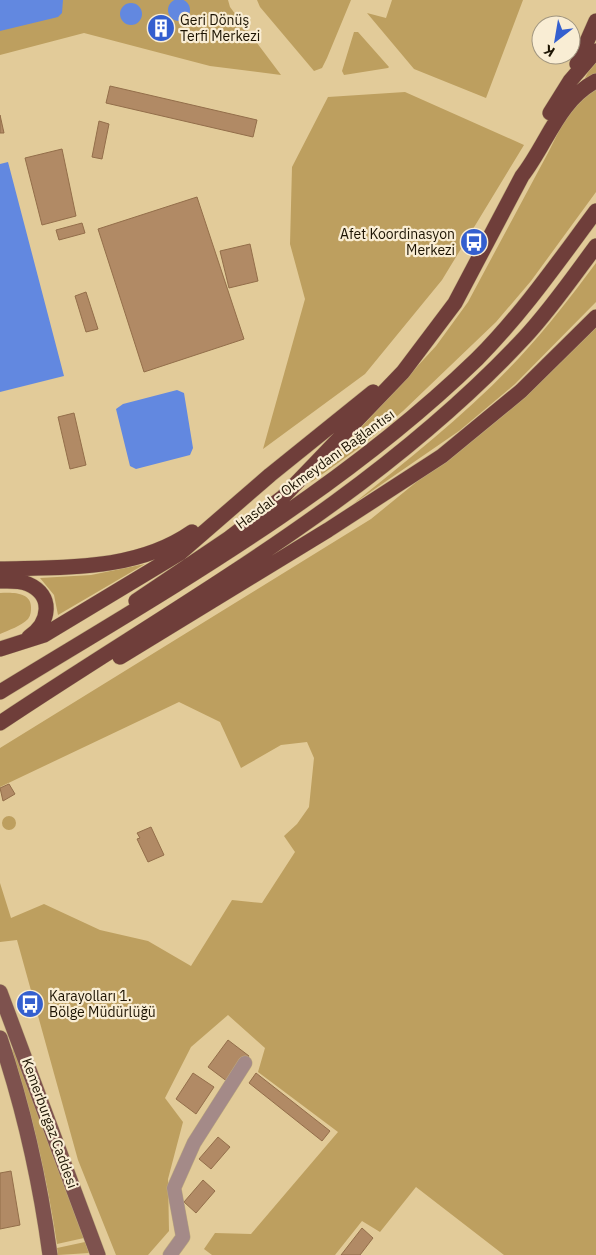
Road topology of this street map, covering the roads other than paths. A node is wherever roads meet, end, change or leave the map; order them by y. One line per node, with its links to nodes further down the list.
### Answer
1 (596, 22): 3 (highway)
2 (596, 51): 3 (highway)
3 (570, 81): 5 (highway)
4 (596, 81): 5 (highway)
5 (522, 176): 9 (highway)
6 (596, 211): 13 (highway, Hasdal - Okmeydanı Bağlantısı)
7 (596, 246): 16 (highway)
8 (596, 316): 16 (highway)
9 (430, 338): 10 (highway); 13 (highway)
10 (237, 503): 11 (highway); 14 (highway)
11 (0, 569)
12 (0, 581): 14 (highway)
13 (107, 628): 17 (highway, Hasdal - Okmeydanı Bağlantısı)
14 (21, 642): 15 (highway)
15 (0, 649)
16 (85, 667): 18 (highway)
17 (0, 692)
18 (0, 723)
19 (0, 992): 23 (main road, Kemerburgaz Caddesi)
20 (0, 1038): 22 (main road, Kemerburgaz Caddesi)
21 (245, 1063): 24 (street)
22 (50, 1255)
23 (98, 1255)
24 (170, 1255)

